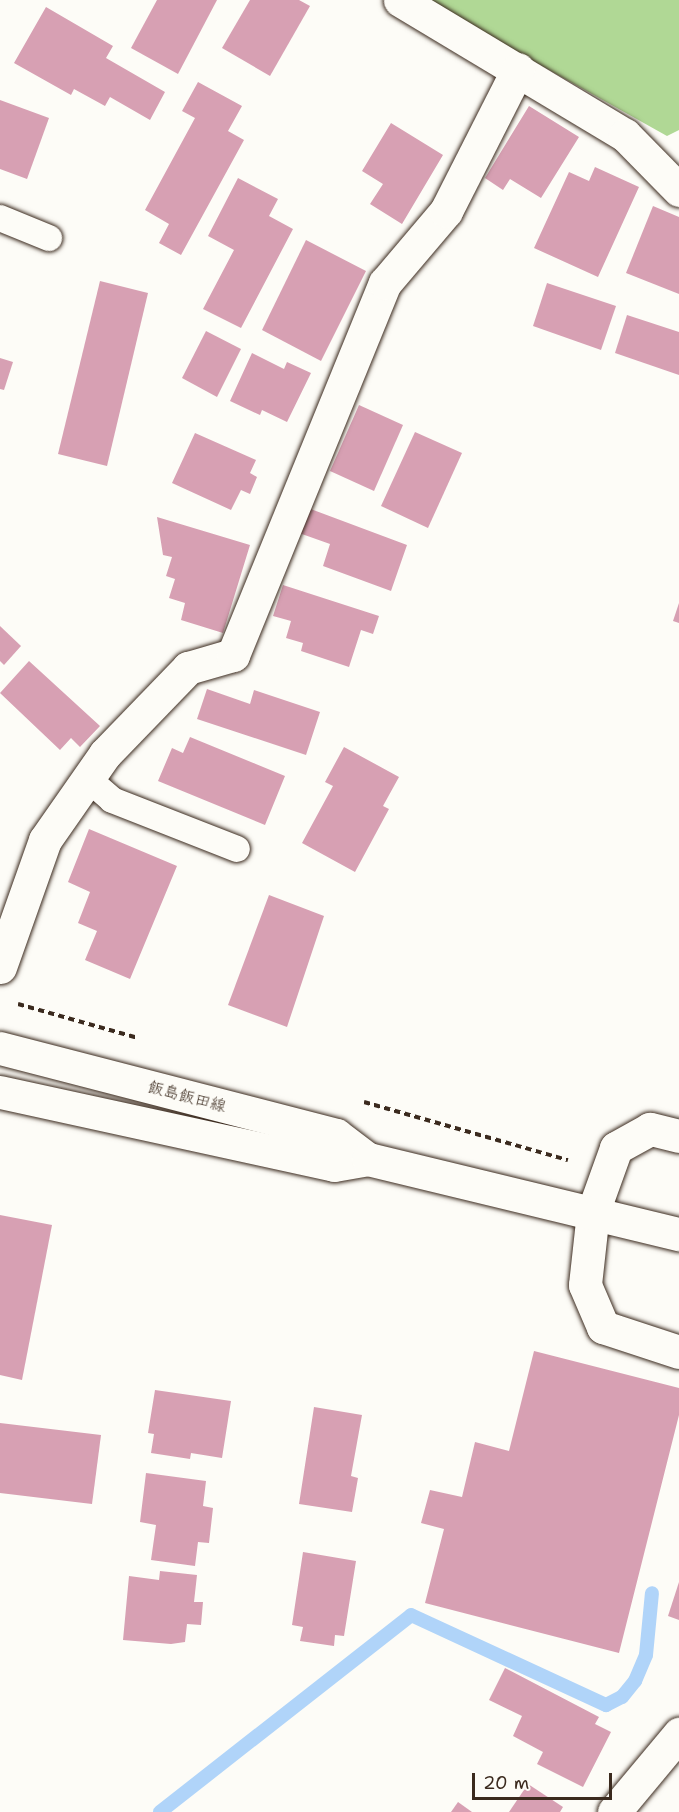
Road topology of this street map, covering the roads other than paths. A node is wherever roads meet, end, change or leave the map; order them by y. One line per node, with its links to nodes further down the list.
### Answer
1 (400, 0): 2 (street)
2 (518, 69): 3 (street); 6 (street)
3 (679, 190)
4 (0, 218): 5 (lane)
5 (49, 238)
6 (87, 778): 7 (lane); 8 (street)
7 (237, 849)
8 (0, 967)
9 (0, 1048): 12 (street, 飯島飯田線)
10 (0, 1092): 12 (street, 飯島飯田線)
11 (679, 1136): 13 (street)
12 (368, 1159): 13 (street, 飯島飯田線)
13 (593, 1212): 14 (street, 飯島飯田線); 15 (street)
14 (679, 1234)
15 (679, 1352)
16 (679, 1734): 17 (street)
17 (614, 1812)

